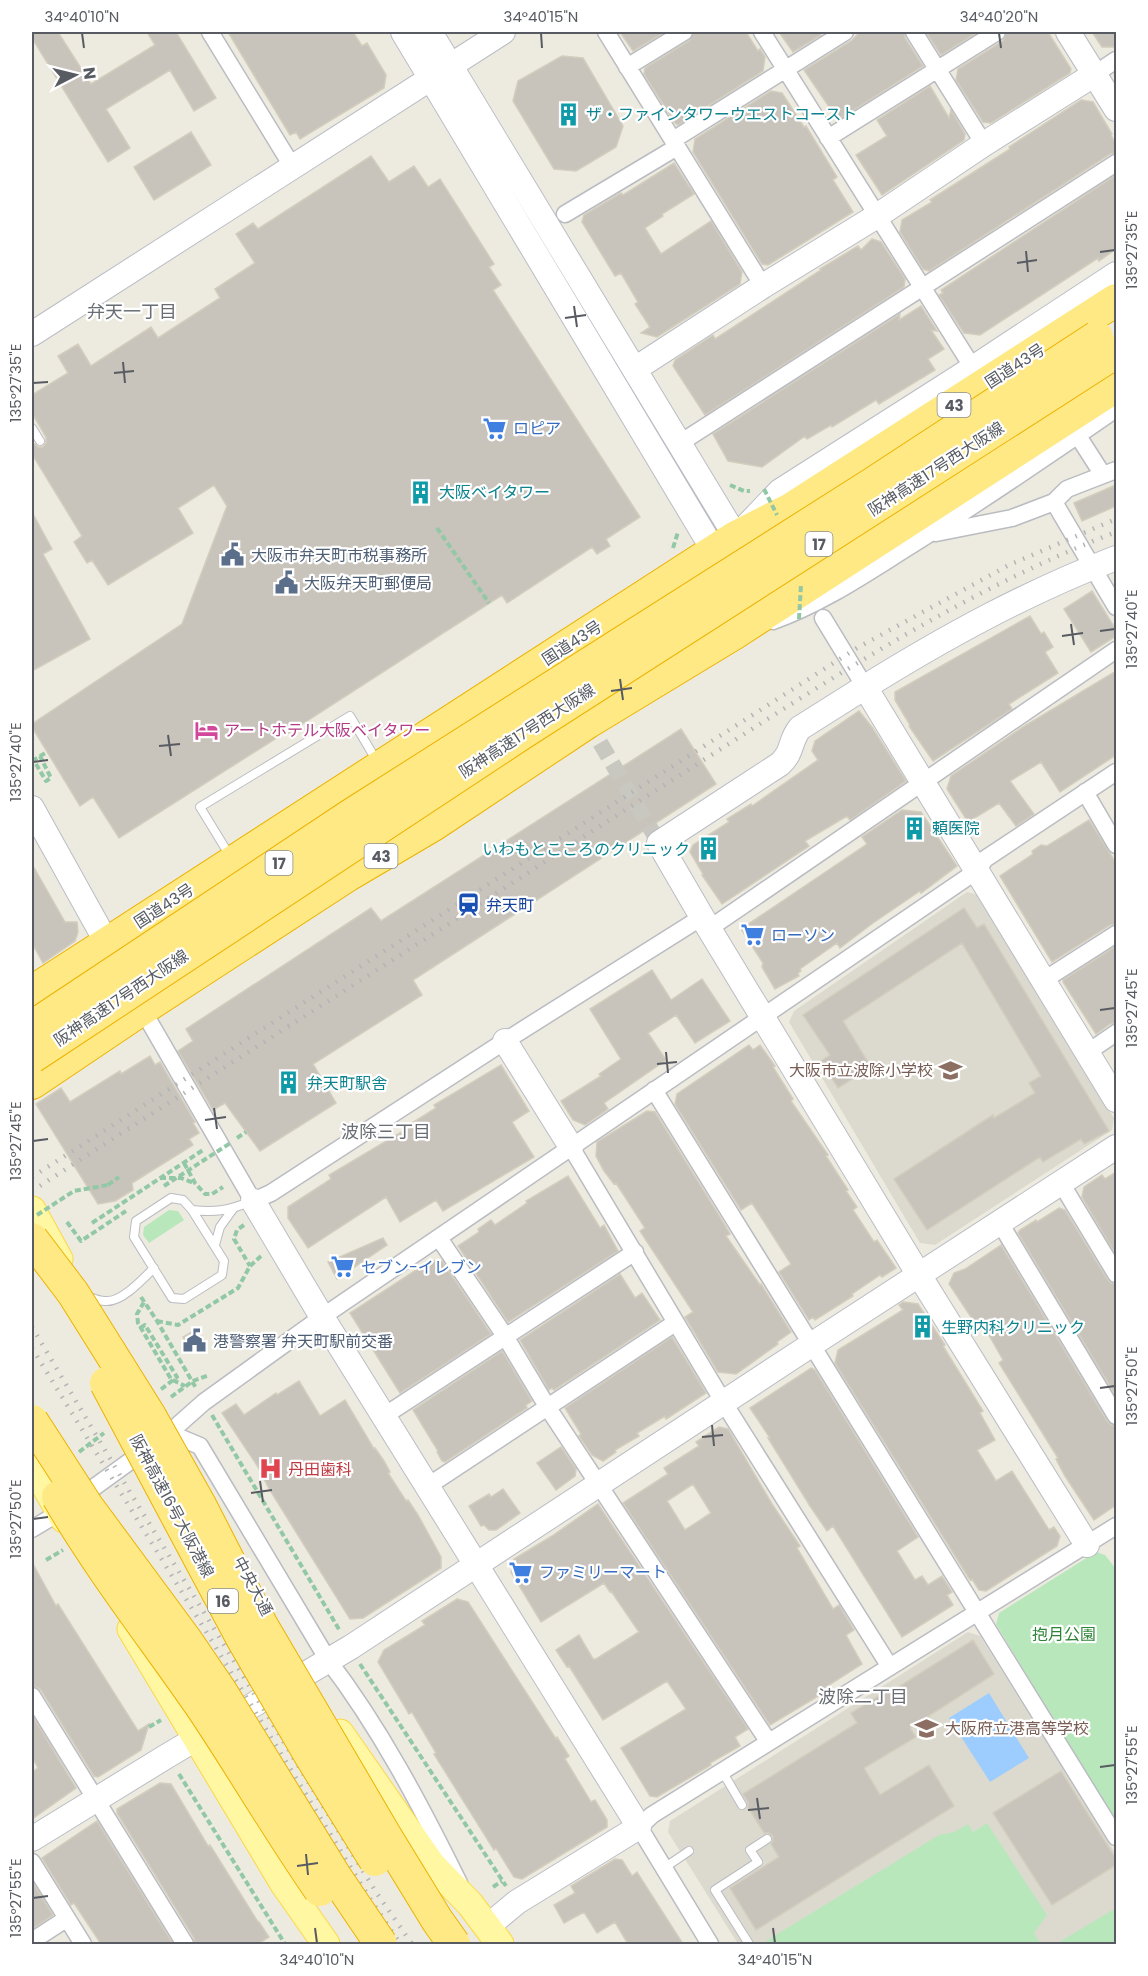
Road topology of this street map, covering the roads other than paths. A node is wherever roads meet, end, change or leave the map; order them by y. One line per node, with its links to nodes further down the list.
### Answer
1 (210, 32): 23 (street)
2 (403, 32): 16 (street)
3 (430, 32): 16 (street)
4 (503, 32): 16 (street)
5 (606, 32): 13 (street)
6 (684, 32): 13 (street)
7 (762, 32): 15 (street)
8 (845, 32): 15 (street)
9 (914, 32): 14 (street)
10 (997, 32): 14 (street)
11 (1068, 32): 17 (street)
12 (1116, 60): 17 (street)
13 (627, 67): 20 (street)
14 (937, 69): 19 (street); 21 (street)
15 (786, 70): 19 (street); 20 (street)
16 (440, 71): 23 (street); 33 (street); 43 (street)
17 (1095, 74): 18 (street); 21 (street)
18 (1116, 109)
19 (828, 138): 25 (street)
20 (675, 143): 24 (street); 27 (street)
21 (984, 144): 25 (street)
22 (1116, 163): 28 (street)
23 (292, 166): 30 (street)
24 (565, 214)
25 (877, 216): 27 (street); 28 (street)
26 (1116, 274): 32 (street)
27 (763, 286): 33 (street)
28 (922, 288): 32 (street); 39 (street)
29 (1116, 300): 43 (highway, 国道43号 / 43)
30 (32, 334)
31 (1110, 338): 67 (highway, 阪神高速17号西大阪線 / 17, bridge); 71 (highway, 阪神高速17号西大阪線 / 17, bridge)
32 (973, 368): 43 (street)
33 (635, 369): 39 (street)
34 (1116, 386): 48 (highway, 国道43号 / 43)
35 (1116, 409): 37 (street)
36 (32, 428): 38 (lane)
37 (1078, 436): 40 (street); 42 (street)
38 (40, 441)
39 (680, 443): 43 (street)
40 (1110, 472): 41 (street)
41 (1054, 502): 42 (street); 45 (street)
42 (927, 535): 48 (street)
43 (725, 544): 51 (highway, 国道43号 / 43)
44 (1116, 558): 45 (street)
45 (1093, 567): 46 (street); 50 (street)
46 (1116, 607)
47 (823, 618): 50 (street)
48 (733, 633): 53 (highway, 国道43号 / 43)
49 (1116, 650): 54 (street)
50 (865, 687): 54 (street); 60 (street)
51 (380, 767): 58 (highway, 国道43号 / 43); 58 (lane)
52 (1116, 772): 55 (street)
53 (502, 779): 64 (highway, 国道43号); 65 (highway, 国道43号 / 43)
54 (924, 783): 59 (street); 60 (street)
55 (1084, 792): 57 (street); 59 (street)
56 (32, 808): 62 (street)
57 (1116, 845)
58 (233, 862): 62 (highway, 国道43号 / 43)
59 (978, 870): 63 (street); 66 (street)
60 (706, 923): 66 (street); 69 (street)
61 (1116, 934): 63 (street)
62 (107, 943): 64 (highway, 国道43号 / 43)
63 (1044, 980): 70 (street)
64 (32, 992)
65 (142, 1009): 72 (highway, 国道43号 / 43); 78 (street)
66 (764, 1017): 73 (street); 89 (street)
67 (32, 1027)
68 (1116, 1033): 70 (street)
69 (505, 1041): 75 (street); 78 (street)
70 (1088, 1052): 74 (street)
71 (32, 1057)
72 (32, 1083)
73 (654, 1090): 75 (street); 94 (street)
74 (1116, 1100)
75 (571, 1147): 82 (street); 86 (street)
76 (1116, 1147): 77 (street)
77 (1062, 1183): 81 (street); 88 (street)
78 (243, 1205): 80 (lane); 84 (lane); 91 (street)
79 (43, 1207): 90 (main road, 中央大通)
80 (192, 1210): 84 (lane); 87 (lane)
81 (1000, 1223): 89 (street); 98 (street)
82 (439, 1238): 91 (street); 93 (street)
83 (32, 1239): 137 (highway, bridge)
84 (215, 1245): 87 (lane)
85 (32, 1248): 136 (highway, 阪神高速16号大阪港線 / 16, bridge)
86 (635, 1252): 92 (street); 93 (street)
87 (154, 1268): 90 (lane)
88 (1116, 1274)
89 (919, 1275): 94 (street); 108 (street)
90 (79, 1294): 100 (main road, 中央大通)
91 (322, 1317): 97 (street); 100 (street)
92 (675, 1323): 95 (street); 96 (street)
93 (505, 1336): 96 (street); 97 (street)
94 (811, 1345): 95 (street); 110 (street)
95 (724, 1403): 103 (street); 112 (street)
96 (548, 1408): 103 (street); 104 (street)
97 (384, 1416): 104 (street)
98 (1116, 1416)
99 (32, 1421): 135 (highway, bridge)
100 (169, 1433): 105 (street); 111 (street); 113 (main road, 中央大通)
101 (32, 1450): 134 (highway, bridge)
102 (32, 1463): 105 (main road)
103 (600, 1484): 109 (street); 116 (street)
104 (428, 1486): 109 (street)
105 (60, 1512): 107 (street); 115 (main road)
106 (1116, 1526): 108 (street)
107 (32, 1529)
108 (1087, 1545): 110 (street)
109 (476, 1566): 111 (street); 120 (street)
110 (979, 1612): 112 (street); 121 (street)
111 (328, 1660): 113 (street); 127 (street)
112 (890, 1667): 116 (street)
113 (302, 1676): 115 (street); 127 (main road, 中央大通)
114 (32, 1696): 118 (street)
115 (197, 1738): 118 (street); 133 (main road)
116 (768, 1741): 117 (street)
117 (722, 1771): 119 (lane); 120 (street)
118 (97, 1800): 122 (street); 132 (street)
119 (742, 1805)
120 (639, 1827): 126 (street); 129 (street)
121 (1116, 1837)
122 (32, 1839)
123 (768, 1839): 139 (lane)
124 (688, 1851): 126 (lane)
125 (32, 1862): 128 (street)
126 (664, 1868): 138 (street)
127 (470, 1904): 129 (main road, 中央大通)
128 (66, 1919): 130 (street); 131 (street)
129 (493, 1936)
130 (32, 1941)
131 (83, 1944)
132 (185, 1944)
133 (326, 1944)
134 (359, 1944)
135 (381, 1944)
136 (430, 1944)
137 (454, 1944)
138 (710, 1944)
139 (749, 1944)

